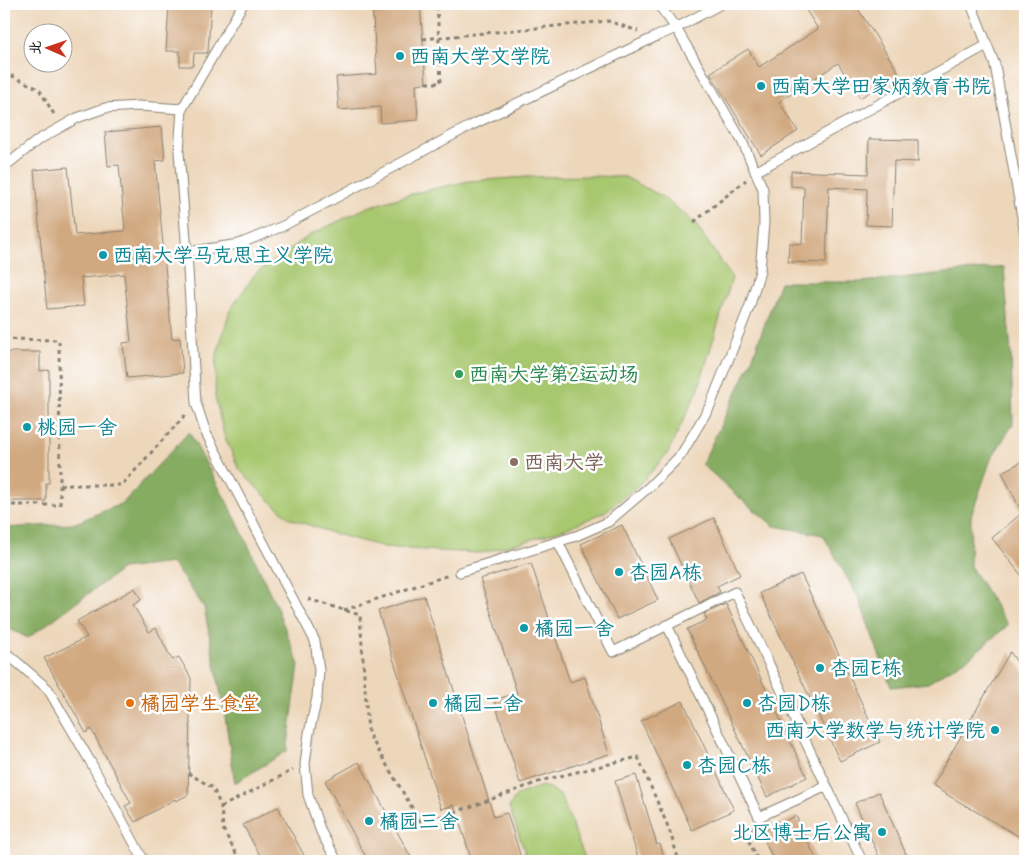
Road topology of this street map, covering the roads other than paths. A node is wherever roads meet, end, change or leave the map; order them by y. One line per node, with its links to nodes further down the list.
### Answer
1 (244, 4): 7 (lane)
2 (658, 4): 5 (lane)
3 (721, 4): 5 (lane)
4 (971, 4): 6 (lane)
5 (676, 28): 9 (lane); 11 (lane)
6 (988, 45): 9 (lane); 10 (lane)
7 (182, 109): 8 (lane); 11 (lane)
8 (4, 167)
9 (756, 172): 12 (lane)
10 (1025, 234)
11 (187, 252): 18 (lane)
12 (558, 542): 13 (lane); 14 (lane)
13 (460, 572)
14 (667, 625): 16 (lane); 16 (lane)
15 (4, 651): 17 (lane)
16 (826, 786): 19 (lane)
17 (144, 861)
18 (337, 861)
19 (862, 861)

